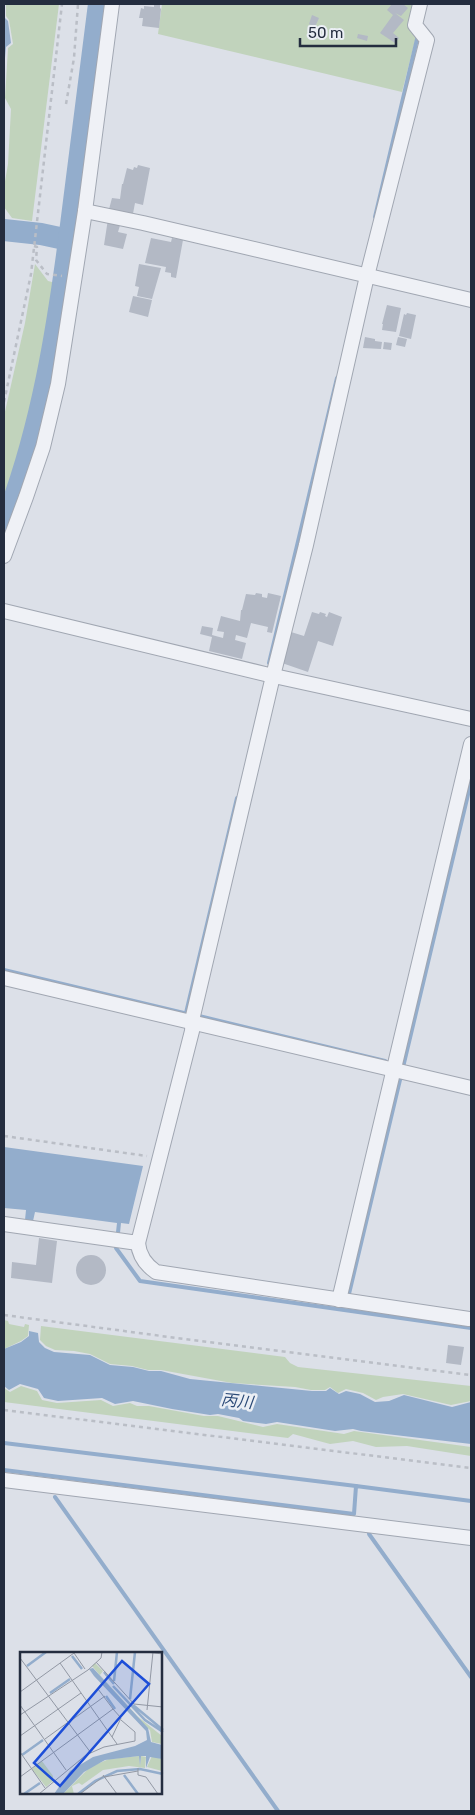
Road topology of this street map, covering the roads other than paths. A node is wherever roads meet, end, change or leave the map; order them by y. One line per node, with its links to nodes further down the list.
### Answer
1 (112, 4): 3 (street)
2 (420, 4): 4 (street)
3 (84, 211): 4 (street); 6 (street)
4 (363, 275): 5 (street); 8 (street)
5 (471, 300)
6 (4, 556)
7 (4, 611): 8 (street)
8 (269, 674): 9 (street); 12 (street)
9 (471, 719)
10 (471, 744): 13 (street)
11 (4, 978): 12 (street)
12 (193, 1022): 13 (street); 16 (street)
13 (399, 1071): 14 (street); 17 (street)
14 (471, 1088)
15 (4, 1224): 16 (street)
16 (138, 1243): 17 (street)
17 (344, 1300): 18 (street)
18 (469, 1318)
19 (4, 1480): 20 (street)
20 (471, 1538)

